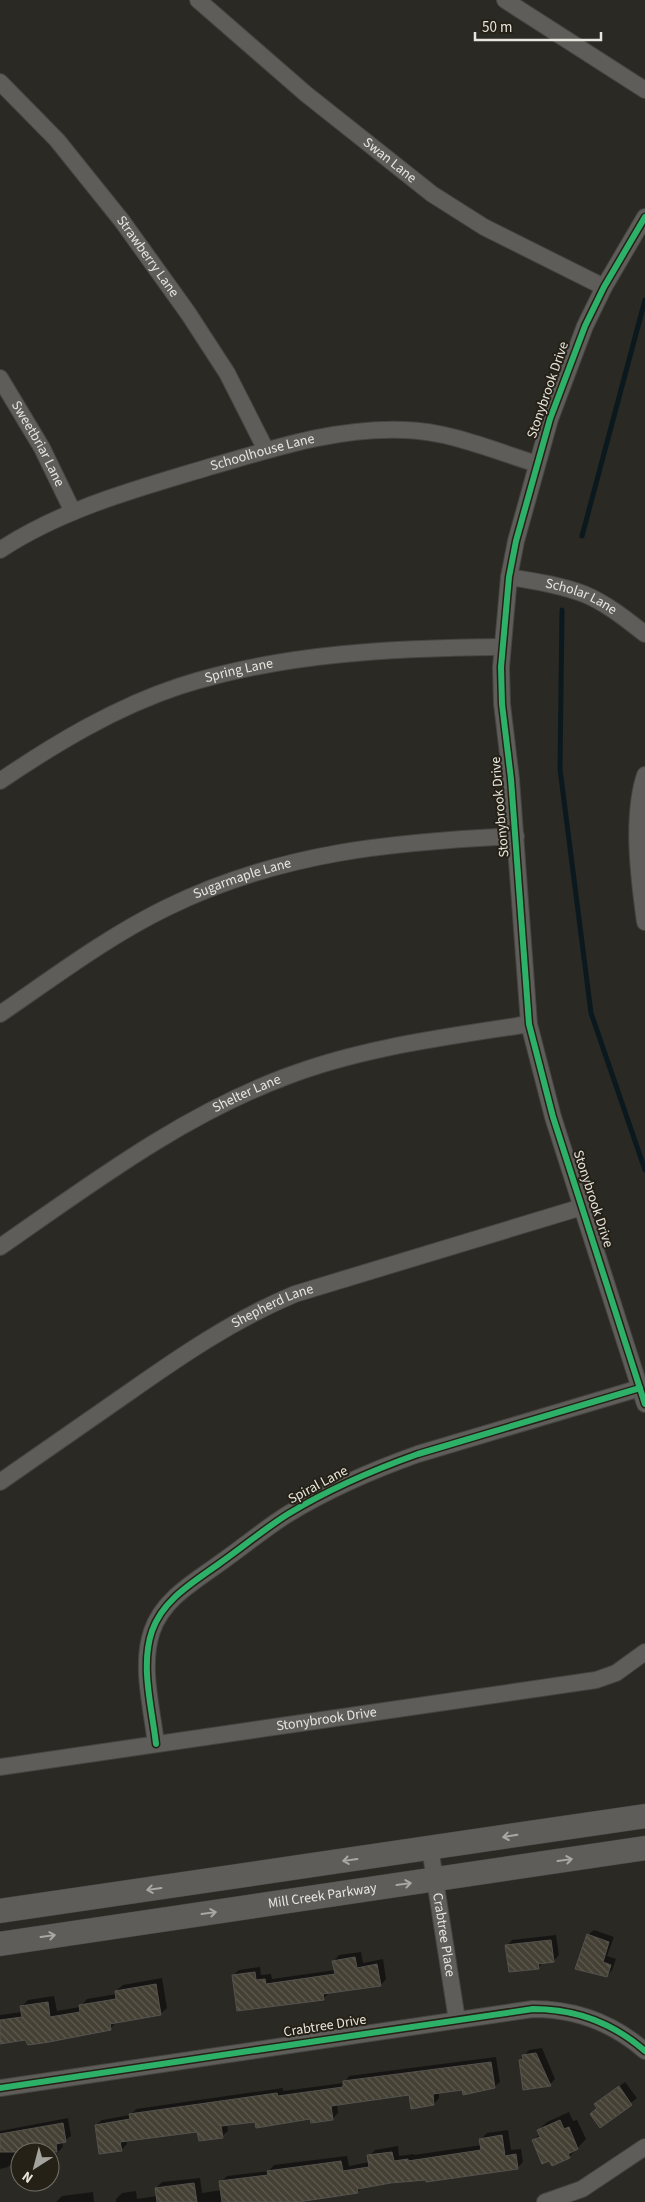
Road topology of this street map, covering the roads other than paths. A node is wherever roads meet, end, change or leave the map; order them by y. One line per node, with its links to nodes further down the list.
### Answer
1 (198, 0): 6 (street, Swan Lane)
2 (505, 0): 4 (street)
3 (0, 82): 8 (street, Strawberry Lane)
4 (645, 90)
5 (645, 217): 6 (street, Stonybrook Drive)
6 (604, 287): 9 (street, Stonybrook Drive)
7 (0, 378): 10 (street, Sweetbriar Lane)
8 (266, 450): 9 (street, Schoolhouse Lane); 10 (street, Schoolhouse Lane)
9 (536, 464): 12 (street, Stonybrook Drive)
10 (73, 512): 11 (street, Schoolhouse Lane)
11 (0, 550)
12 (509, 577): 13 (street, Scholar Lane); 14 (street, Stonybrook Drive)
13 (645, 634)
14 (502, 647): 16 (street, Spring Lane); 17 (street, Stonybrook Drive)
15 (645, 775): 18 (street)
16 (0, 781)
17 (516, 836): 20 (street, Sugarmaple Lane); 21 (street, Stonybrook Drive)
18 (642, 872): 19 (street)
19 (645, 922)
20 (0, 1014)
21 (529, 1024): 22 (street, Stonybrook Drive); 23 (street, Shelter Lane)
22 (582, 1208): 24 (street, Stonybrook Drive); 26 (street, Shepherd Lane)
23 (0, 1247)
24 (640, 1388): 25 (street, Stonybrook Drive); 28 (street, Spiral Lane)
25 (645, 1404)
26 (0, 1482)
27 (645, 1652): 28 (street, Stonybrook Drive)
28 (156, 1744): 29 (street, Stonybrook Drive)
29 (0, 1767)
30 (645, 1816): 31 (main road, one-way to 31)
31 (430, 1848): 33 (street, Crabtree Place); 34 (main road, one-way to 34)
32 (645, 1848): 33 (main road, Mill Creek Parkway, one-way to 32)
33 (435, 1879): 35 (main road, Mill Creek Parkway, one-way to 33); 36 (street, Crabtree Place)
34 (0, 1911)
35 (0, 1944)
36 (457, 2020): 37 (street, Crabtree Drive); 38 (street, Crabtree Drive)
37 (645, 2051)
38 (0, 2088)
39 (645, 2147): 40 (street)
40 (545, 2202)

